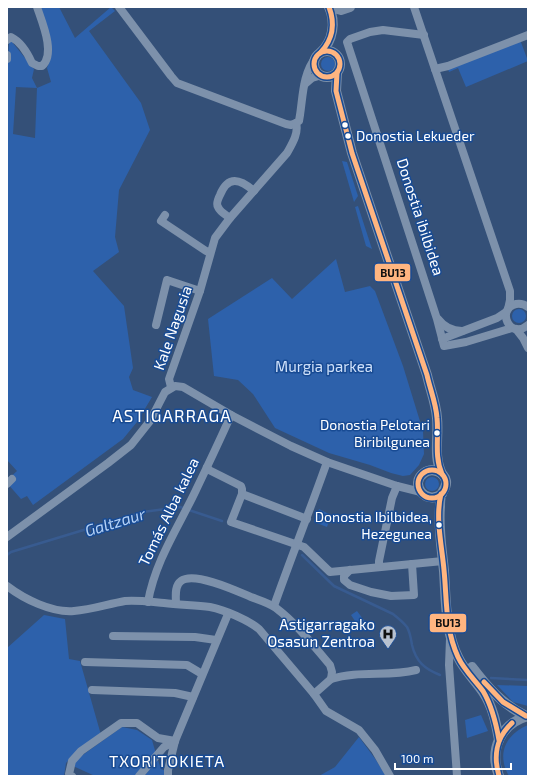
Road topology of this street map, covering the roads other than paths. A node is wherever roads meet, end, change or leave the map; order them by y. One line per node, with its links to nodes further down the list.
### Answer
1 (37, 7): 10 (street)
2 (119, 7): 20 (street)
3 (329, 7): 5 (main road); 6 (main road)
4 (414, 7): 7 (street)
5 (347, 8): 6 (main road)
6 (332, 25): 9 (main road)
7 (424, 35): 15 (street); 29 (street, Donostia ibilbidea)
8 (528, 35): 15 (street)
9 (330, 39): 11 (main road); 13 (main road)
10 (7, 40)
11 (336, 54): 13 (main road); 16 (main road)
12 (7, 55): 14 (street)
13 (319, 55): 17 (main road); 18 (street, Kale Nagusia)
14 (7, 60)
15 (435, 69): 26 (street)
16 (337, 72): 17 (main road); 19 (main road)
17 (323, 76): 18 (street); 19 (main road)
18 (305, 84): 20 (street, Kale Nagusia)
19 (336, 91): 37 (main road)
20 (296, 123): 21 (street, Kale Nagusia)
21 (254, 191): 23 (street, Kale Nagusia); 23 (street)
22 (166, 215): 24 (street)
23 (230, 218): 24 (street, Kale Nagusia)
24 (210, 252): 25 (street, Kale Nagusia)
25 (200, 291): 30 (street); 36 (street, Kale Nagusia)
26 (510, 291): 27 (street); 28 (street)
27 (526, 305): 28 (street)
28 (507, 311): 32 (street); 33 (street)
29 (437, 318): 33 (street); 34 (street, Donostia ibilbidea)
30 (156, 325)
31 (528, 325): 32 (street)
32 (514, 329): 34 (street); 35 (street)
33 (466, 330): 34 (street)
34 (442, 339)
35 (528, 348)
36 (172, 387): 38 (street); 49 (street, Kale Nagusia)
37 (432, 397): 41 (main road); 42 (main road)
38 (232, 415): 39 (street); 40 (street, Tomás Alba kalea)
39 (327, 462): 43 (street); 48 (street)
40 (207, 467): 44 (street); 56 (street, Tomás Alba kalea)
41 (423, 474): 42 (main road); 43 (street); 46 (main road)
42 (442, 474): 45 (main road)
43 (397, 486): 46 (street); 53 (street)
44 (242, 494): 48 (street); 50 (street)
45 (442, 494): 46 (main road); 47 (main road)
46 (424, 495): 47 (main road)
47 (440, 517): 51 (main road)
48 (307, 519): 50 (street)
49 (7, 537)
50 (296, 545): 54 (street); 58 (street)
51 (443, 561): 52 (street); 60 (main road)
52 (412, 564): 53 (street); 54 (street)
53 (379, 567): 54 (street)
54 (350, 570)
55 (7, 586): 56 (street)
56 (148, 602): 57 (street)
57 (176, 604): 58 (street); 59 (street)
58 (274, 606): 71 (street)
59 (228, 614): 63 (street); 73 (street)
60 (448, 621): 62 (main road); 68 (main road)
61 (113, 636): 63 (street)
62 (450, 636): 64 (main road); 66 (street)
63 (216, 640): 69 (street)
64 (458, 657): 66 (street); 68 (main road)
65 (85, 662): 69 (street)
66 (449, 665): 70 (street)
67 (416, 670): 71 (street)
68 (471, 670): 70 (street); 75 (main road); 76 (main road)
69 (202, 674): 74 (street)
70 (450, 677): 84 (street)
71 (331, 678): 73 (street)
72 (92, 690): 74 (street)
73 (314, 694): 82 (street)
74 (193, 697): 77 (street)
75 (527, 716): 76 (main road)
76 (499, 740): 78 (main road)
77 (175, 741): 79 (street); 80 (street); 81 (street)
78 (495, 763): 85 (main road); 86 (main road)
79 (72, 776)
80 (139, 776)
81 (168, 776)
82 (390, 776)
83 (452, 776): 84 (street)
84 (457, 776)
85 (491, 776)
86 (499, 776)

